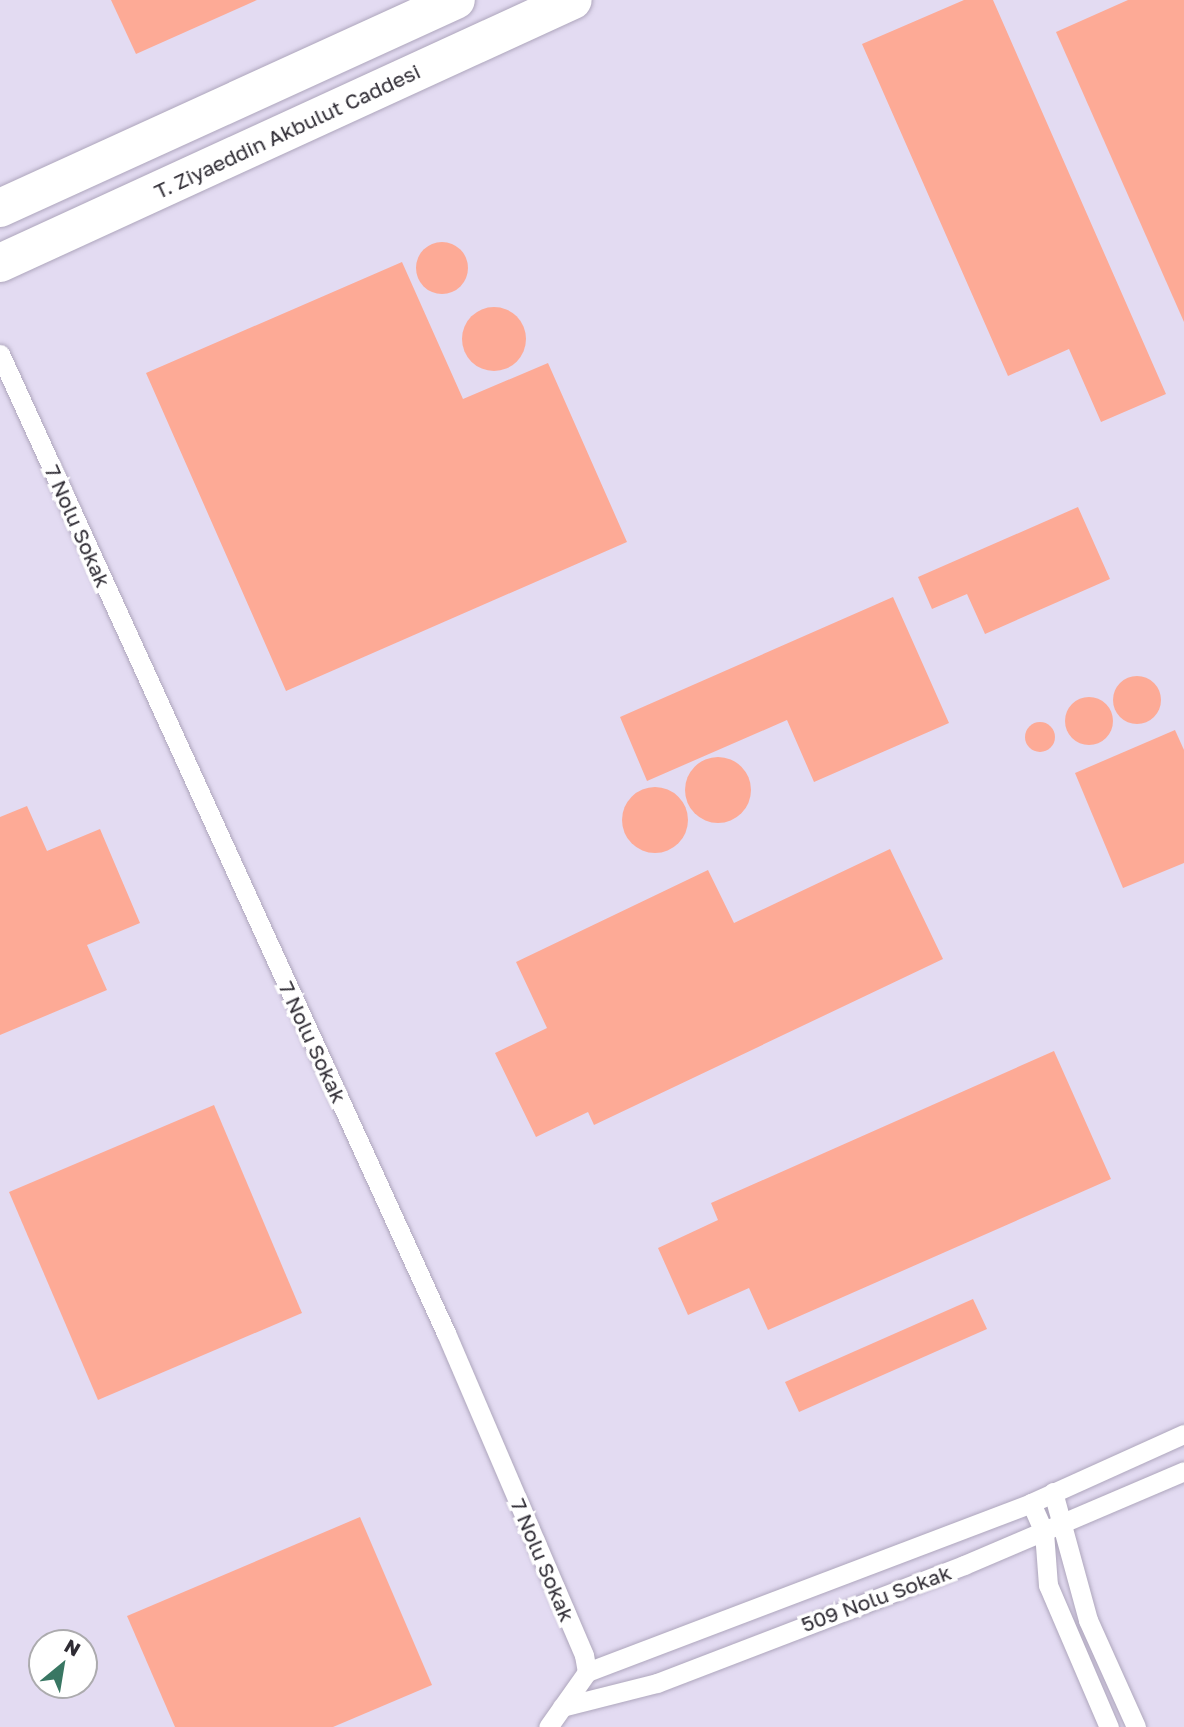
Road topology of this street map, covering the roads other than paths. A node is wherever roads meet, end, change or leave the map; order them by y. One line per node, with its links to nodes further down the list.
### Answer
1 (456, 0): 3 (street)
2 (573, 0): 4 (street, T. Ziyaeddin Akbulut Caddesi)
3 (0, 208)
4 (0, 262)
5 (0, 354): 11 (lane, 7 Nolu Sokak)
6 (1184, 1434): 8 (lane, 509 Nolu Sokak)
7 (1184, 1471): 10 (lane, 509 Nolu Sokak)
8 (1053, 1492): 9 (lane, 509 Nolu Sokak); 10 (lane)
9 (1031, 1503): 10 (lane); 11 (lane, 509 Nolu Sokak)
10 (1053, 1528): 12 (lane, 509 Nolu Sokak); 14 (lane); 15 (lane)
11 (587, 1672): 12 (lane)
12 (562, 1707): 13 (lane)
13 (548, 1727)
14 (1109, 1727)
15 (1136, 1727)

